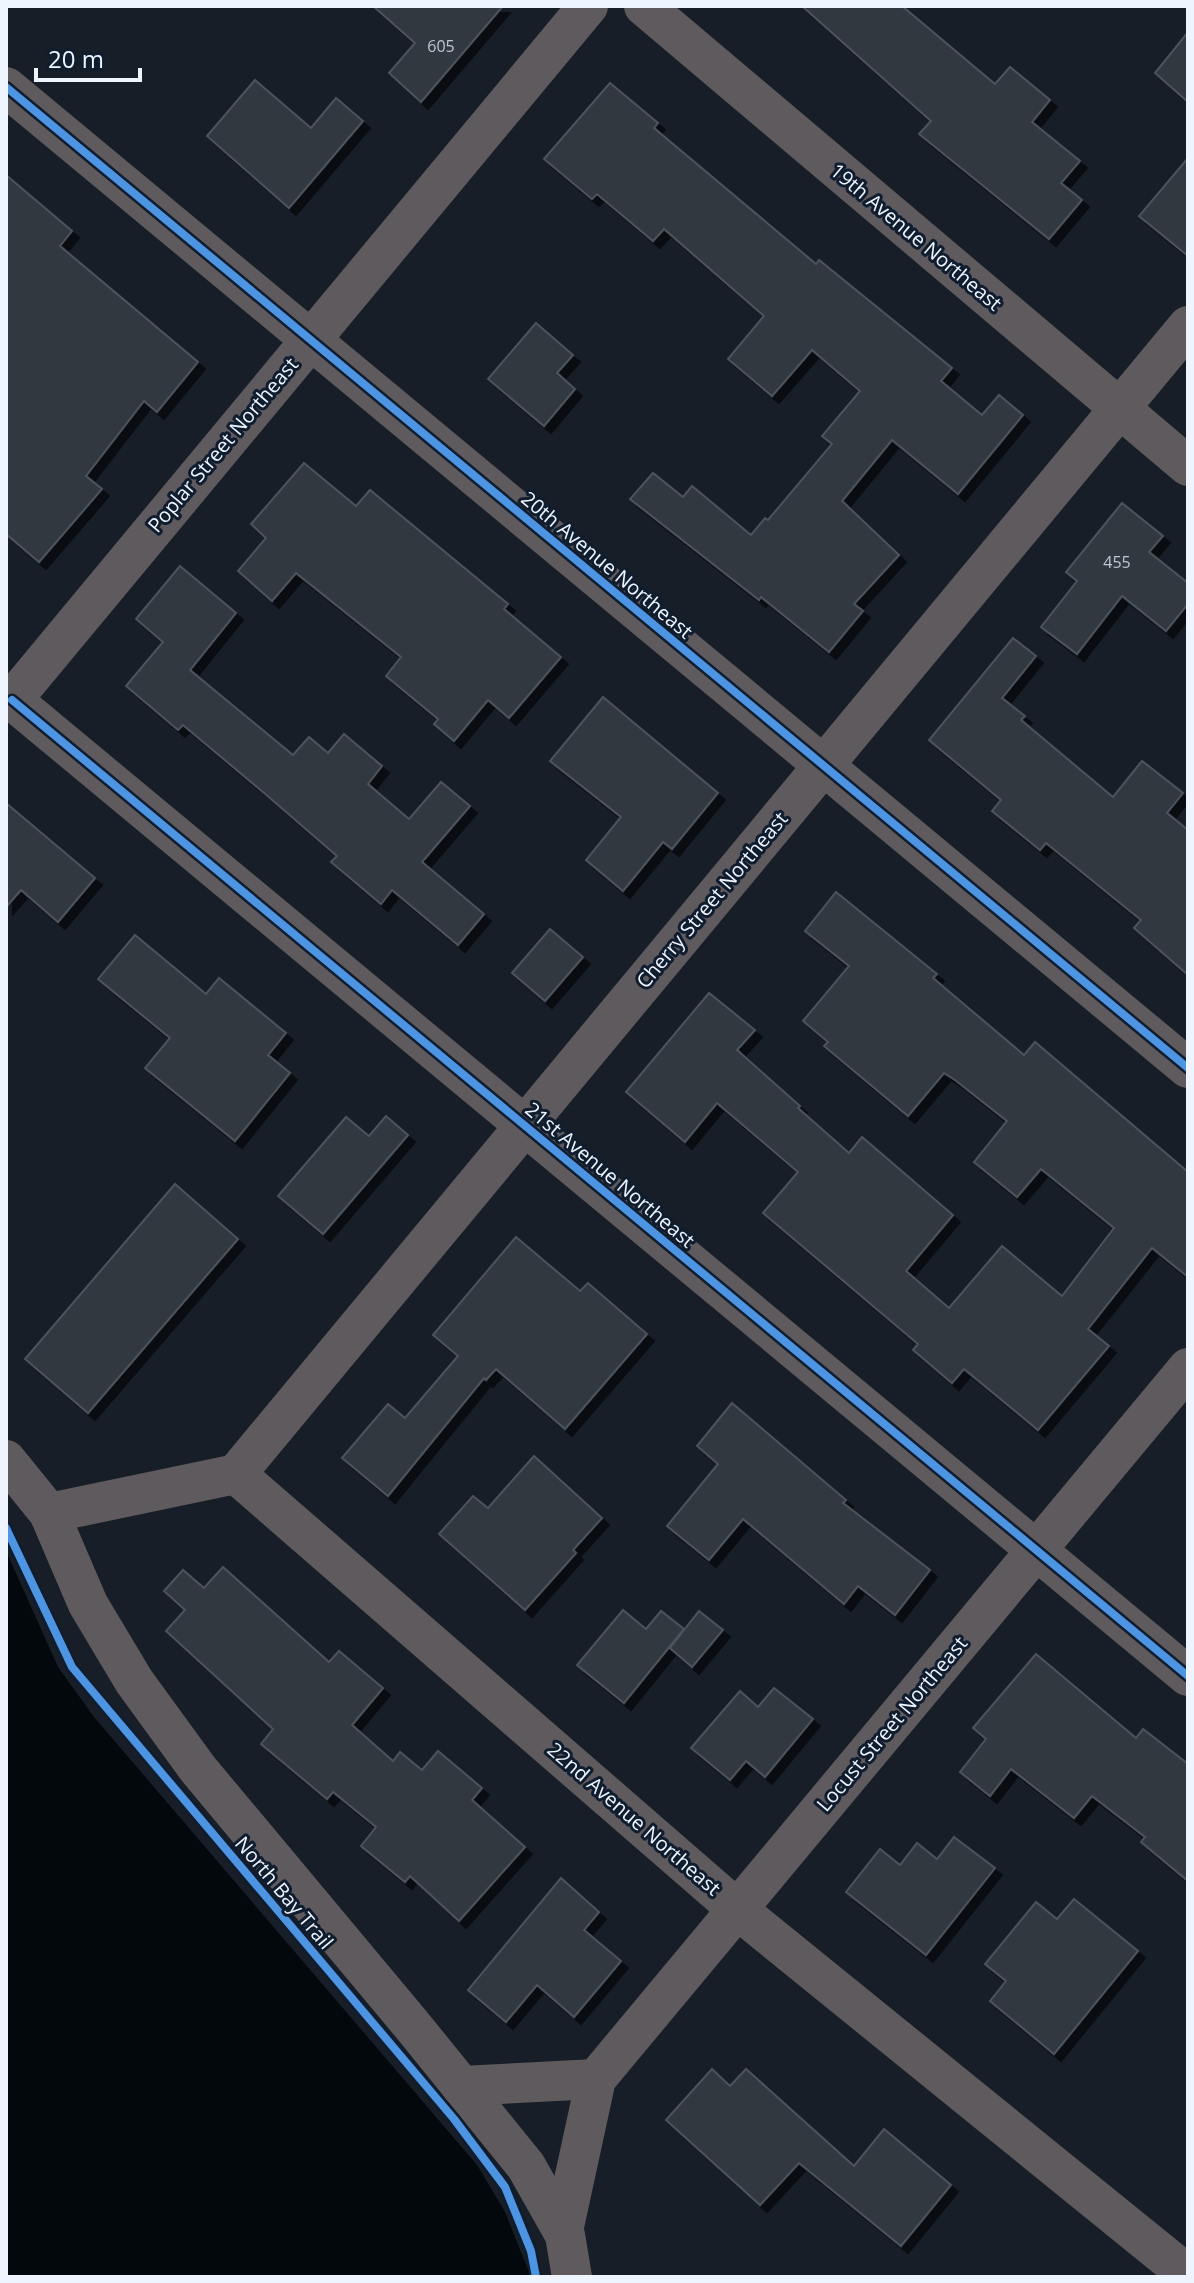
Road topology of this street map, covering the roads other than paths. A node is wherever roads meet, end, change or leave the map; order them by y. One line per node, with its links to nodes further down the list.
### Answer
1 (588, 6): 5 (street, Poplar Street Northeast)
2 (644, 6): 6 (street, 19th Avenue Northeast)
3 (6, 87): 5 (street, 20th Avenue Northeast)
4 (1188, 326): 6 (street, Cherry Street Northeast)
5 (310, 340): 8 (street, Poplar Street Northeast); 9 (street, 20th Avenue Northeast)
6 (1119, 410): 7 (street, 19th Avenue Northeast); 9 (street, Cherry Street Northeast)
7 (1188, 466)
8 (9, 700): 11 (street, 21st Avenue Northeast)
9 (824, 766): 10 (street, 20th Avenue Northeast); 11 (street, Cherry Street Northeast)
10 (1188, 1068)
11 (525, 1126): 14 (street, Cherry Street Northeast); 16 (street, 21st Avenue Northeast)
12 (1188, 1368): 16 (street, Locust Street Northeast)
13 (6, 1460): 15 (street)
14 (236, 1474): 15 (street); 18 (street, 22nd Avenue Northeast)
15 (49, 1513): 20 (street)
16 (1036, 1550): 17 (street, 21st Avenue Northeast); 18 (street, Locust Street Northeast)
17 (1188, 1676)
18 (738, 1910): 19 (street, Locust Street Northeast); 22 (street, 22nd Avenue Northeast)
19 (596, 2079): 20 (street); 21 (street, Locust Street Northeast)
20 (461, 2086): 21 (street)
21 (563, 2231): 23 (street)
22 (1188, 2275)
23 (572, 2277)

